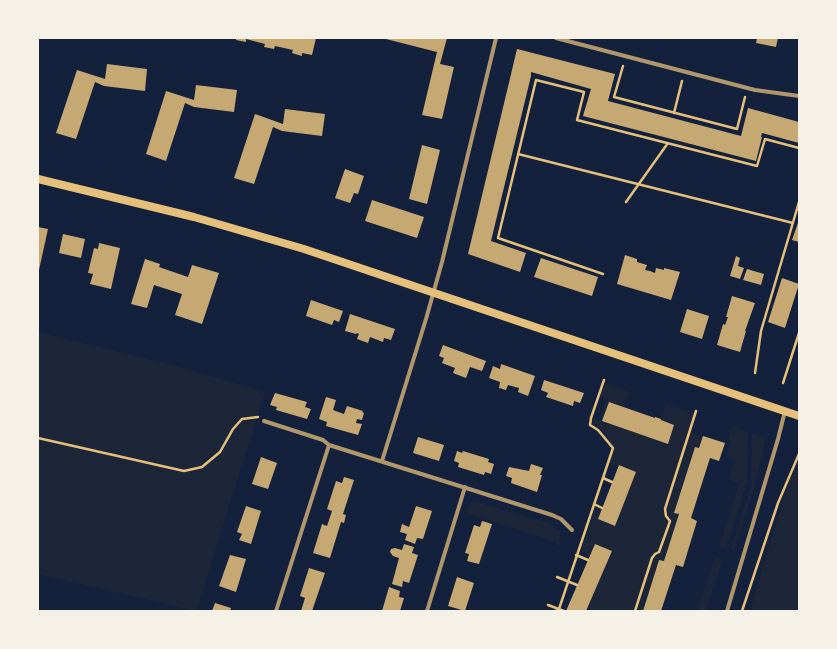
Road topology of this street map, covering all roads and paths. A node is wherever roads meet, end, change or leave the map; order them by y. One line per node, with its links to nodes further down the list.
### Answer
1 (496, 38): 17 (street)
2 (556, 38): 5 (street)
3 (623, 66): 7 (path)
4 (682, 81): 7 (path)
5 (799, 96)
6 (746, 97): 7 (path)
7 (674, 113)
8 (668, 143): 9 (path); 10 (path); 12 (path)
9 (799, 148)
10 (518, 154): 12 (path); 16 (path)
11 (38, 179): 17 (main road)
12 (639, 184): 13 (path); 15 (path)
13 (626, 202)
14 (799, 202): 15 (path)
15 (793, 223): 19 (path)
16 (603, 274)
17 (433, 292): 23 (main road); 29 (street)
18 (799, 333): 21 (path)
19 (755, 373)
20 (604, 380): 30 (path)
21 (783, 383)
22 (696, 411): 46 (path)
23 (785, 411): 24 (main road); 47 (street)
24 (799, 416)
25 (264, 419): 26 (path); 27 (street)
26 (38, 438)
27 (329, 445): 29 (street); 43 (street)
28 (799, 454): 48 (path)
29 (382, 461): 32 (street)
30 (603, 478): 31 (path); 33 (path)
31 (612, 482)
32 (465, 487): 35 (street); 44 (street)
33 (594, 504): 34 (path); 36 (path)
34 (602, 508)
35 (572, 530)
36 (576, 555): 37 (path); 39 (path)
37 (588, 560)
38 (557, 577): 39 (path)
39 (568, 581): 40 (path); 42 (path)
40 (577, 585)
41 (548, 605): 42 (path)
42 (557, 610): 45 (path)
43 (276, 611)
44 (427, 611)
45 (564, 611)
46 (635, 611)
47 (727, 611)
48 (742, 611)

